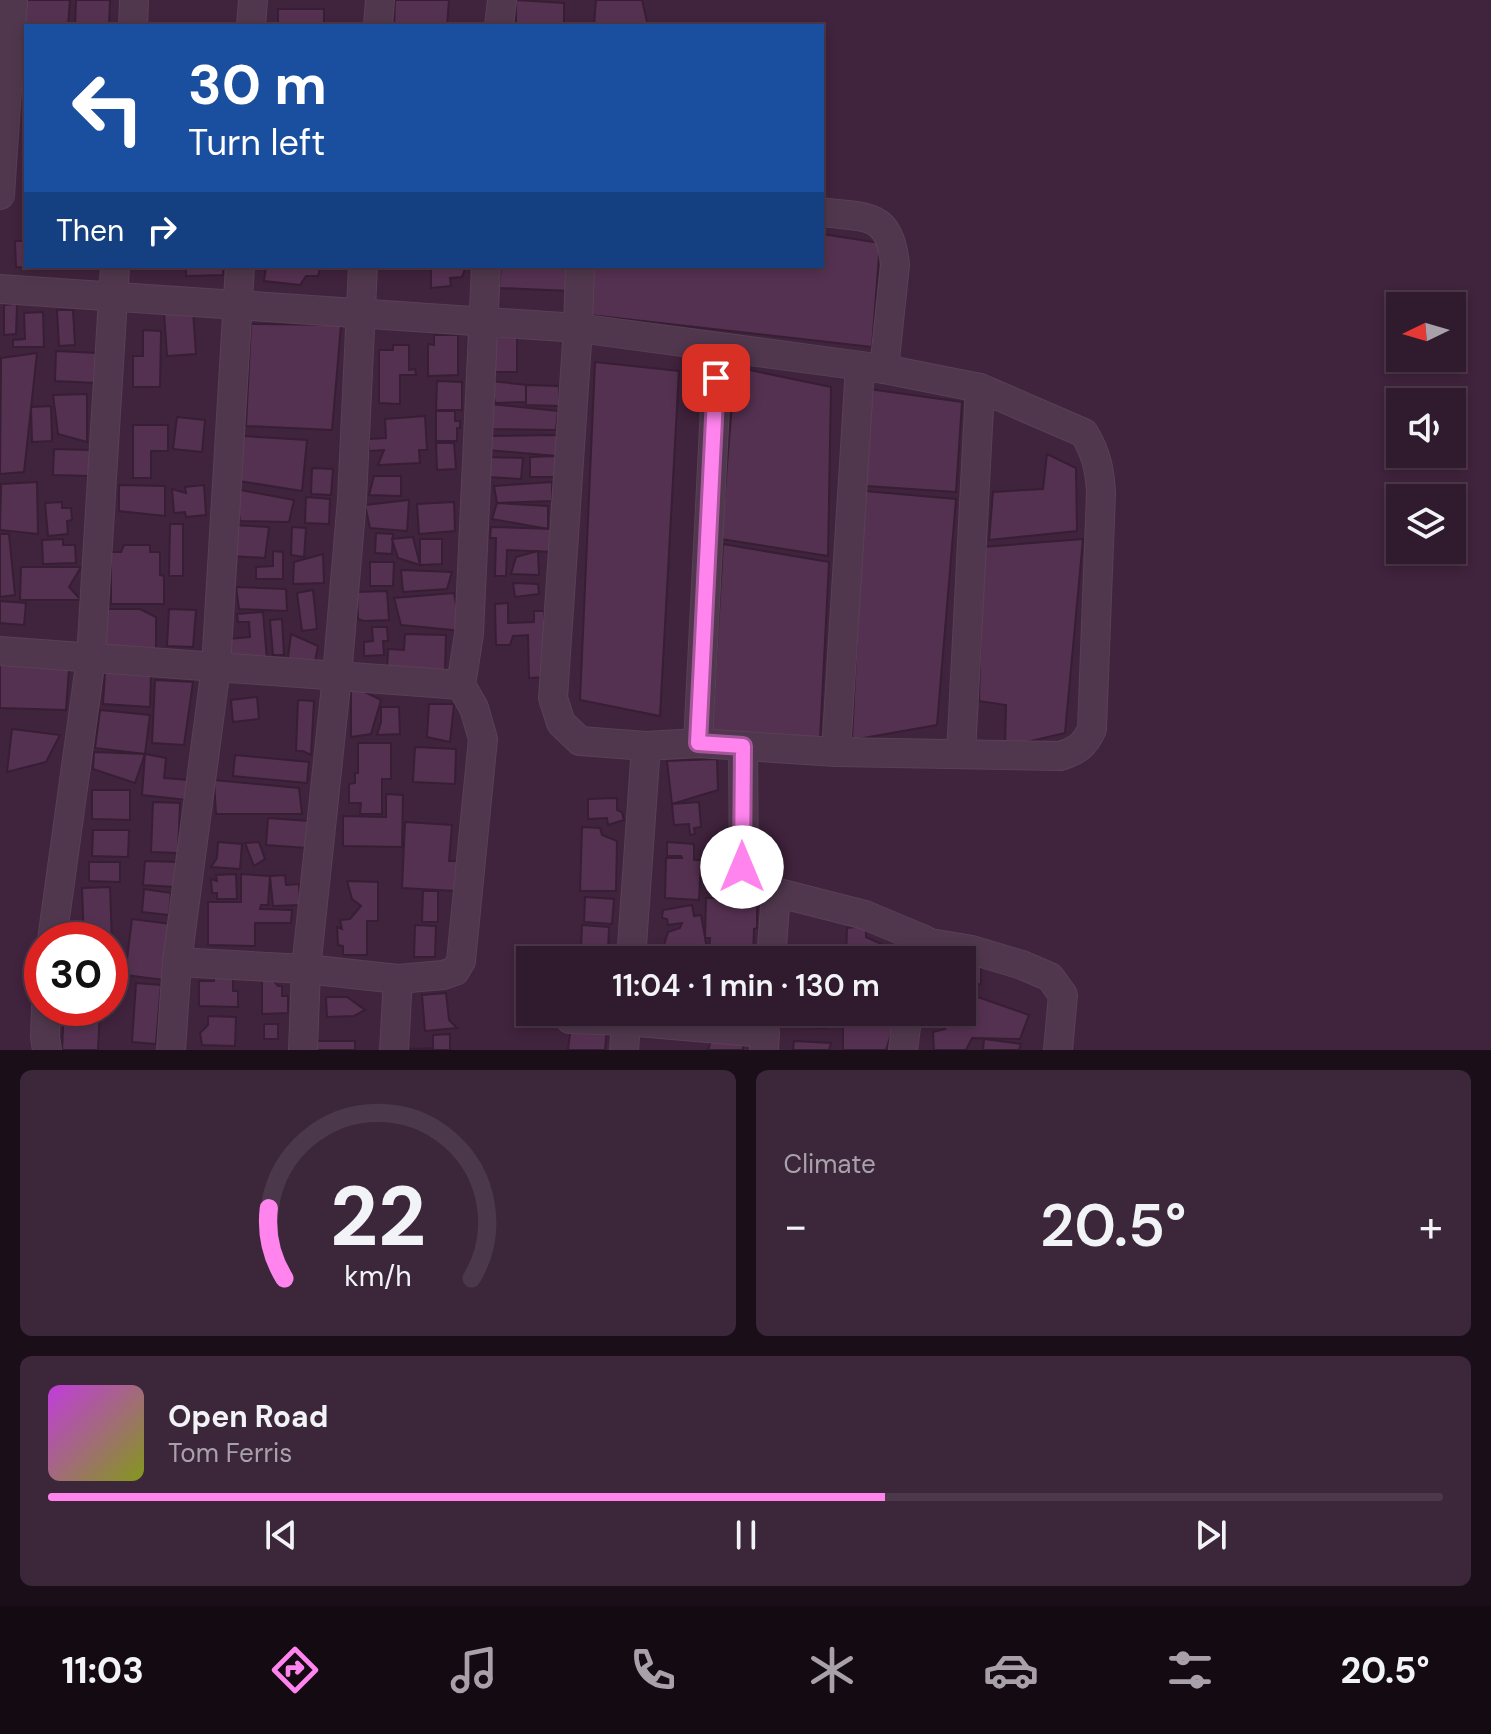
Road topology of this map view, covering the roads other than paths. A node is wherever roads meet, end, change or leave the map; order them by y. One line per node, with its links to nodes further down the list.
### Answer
1 (13, 0): 10 (street)
2 (134, 0): 6 (street)
3 (253, 0): 7 (street)
4 (380, 0): 8 (street)
5 (502, 0): 9 (street)
6 (133, 24)
7 (251, 24)
8 (378, 24)
9 (499, 24)
10 (12, 45): 11 (street)
11 (0, 195)
12 (824, 212): 25 (street)
13 (115, 268): 19 (street)
14 (240, 268): 20 (street)
15 (363, 268): 21 (street)
16 (486, 268): 22 (street)
17 (580, 268): 23 (street)
18 (0, 289): 19 (street)
19 (114, 297): 20 (street); 28 (street)
20 (238, 305): 21 (street); 29 (street)
21 (360, 312): 22 (street); 30 (street)
22 (484, 321): 23 (street); 31 (street)
23 (578, 328): 24 (street); 33 (street)
24 (718, 348): 25 (street); 32 (street)
25 (872, 368): 26 (street); 35 (street)
26 (980, 388): 36 (street); 36 (street)
27 (0, 651): 28 (street)
28 (91, 658): 29 (street); 38 (street)
29 (216, 667): 30 (street); 45 (street)
30 (337, 676): 31 (street); 46 (street)
31 (461, 685): 47 (street)
32 (698, 743): 33 (street); 34 (street)
33 (646, 746): 39 (street)
34 (743, 746): 35 (street); 37 (street)
35 (836, 752): 36 (street)
36 (961, 754)
37 (776, 893): 40 (street); 41 (street)
38 (54, 922)
39 (632, 946)
40 (772, 946)
41 (912, 946)
42 (924, 946): 43 (street)
43 (948, 946)
44 (976, 951): 59 (street)
45 (177, 962): 46 (street); 54 (street)
46 (306, 969): 47 (street); 55 (street)
47 (398, 979): 56 (street)
48 (45, 1026): 53 (street)
49 (626, 1026): 57 (street)
50 (713, 1026): 52 (street)
51 (906, 1026): 58 (street)
52 (765, 1032)
53 (47, 1050)
54 (171, 1050)
55 (303, 1050)
56 (394, 1050)
57 (624, 1050)
58 (903, 1050)
59 (1058, 1050)

